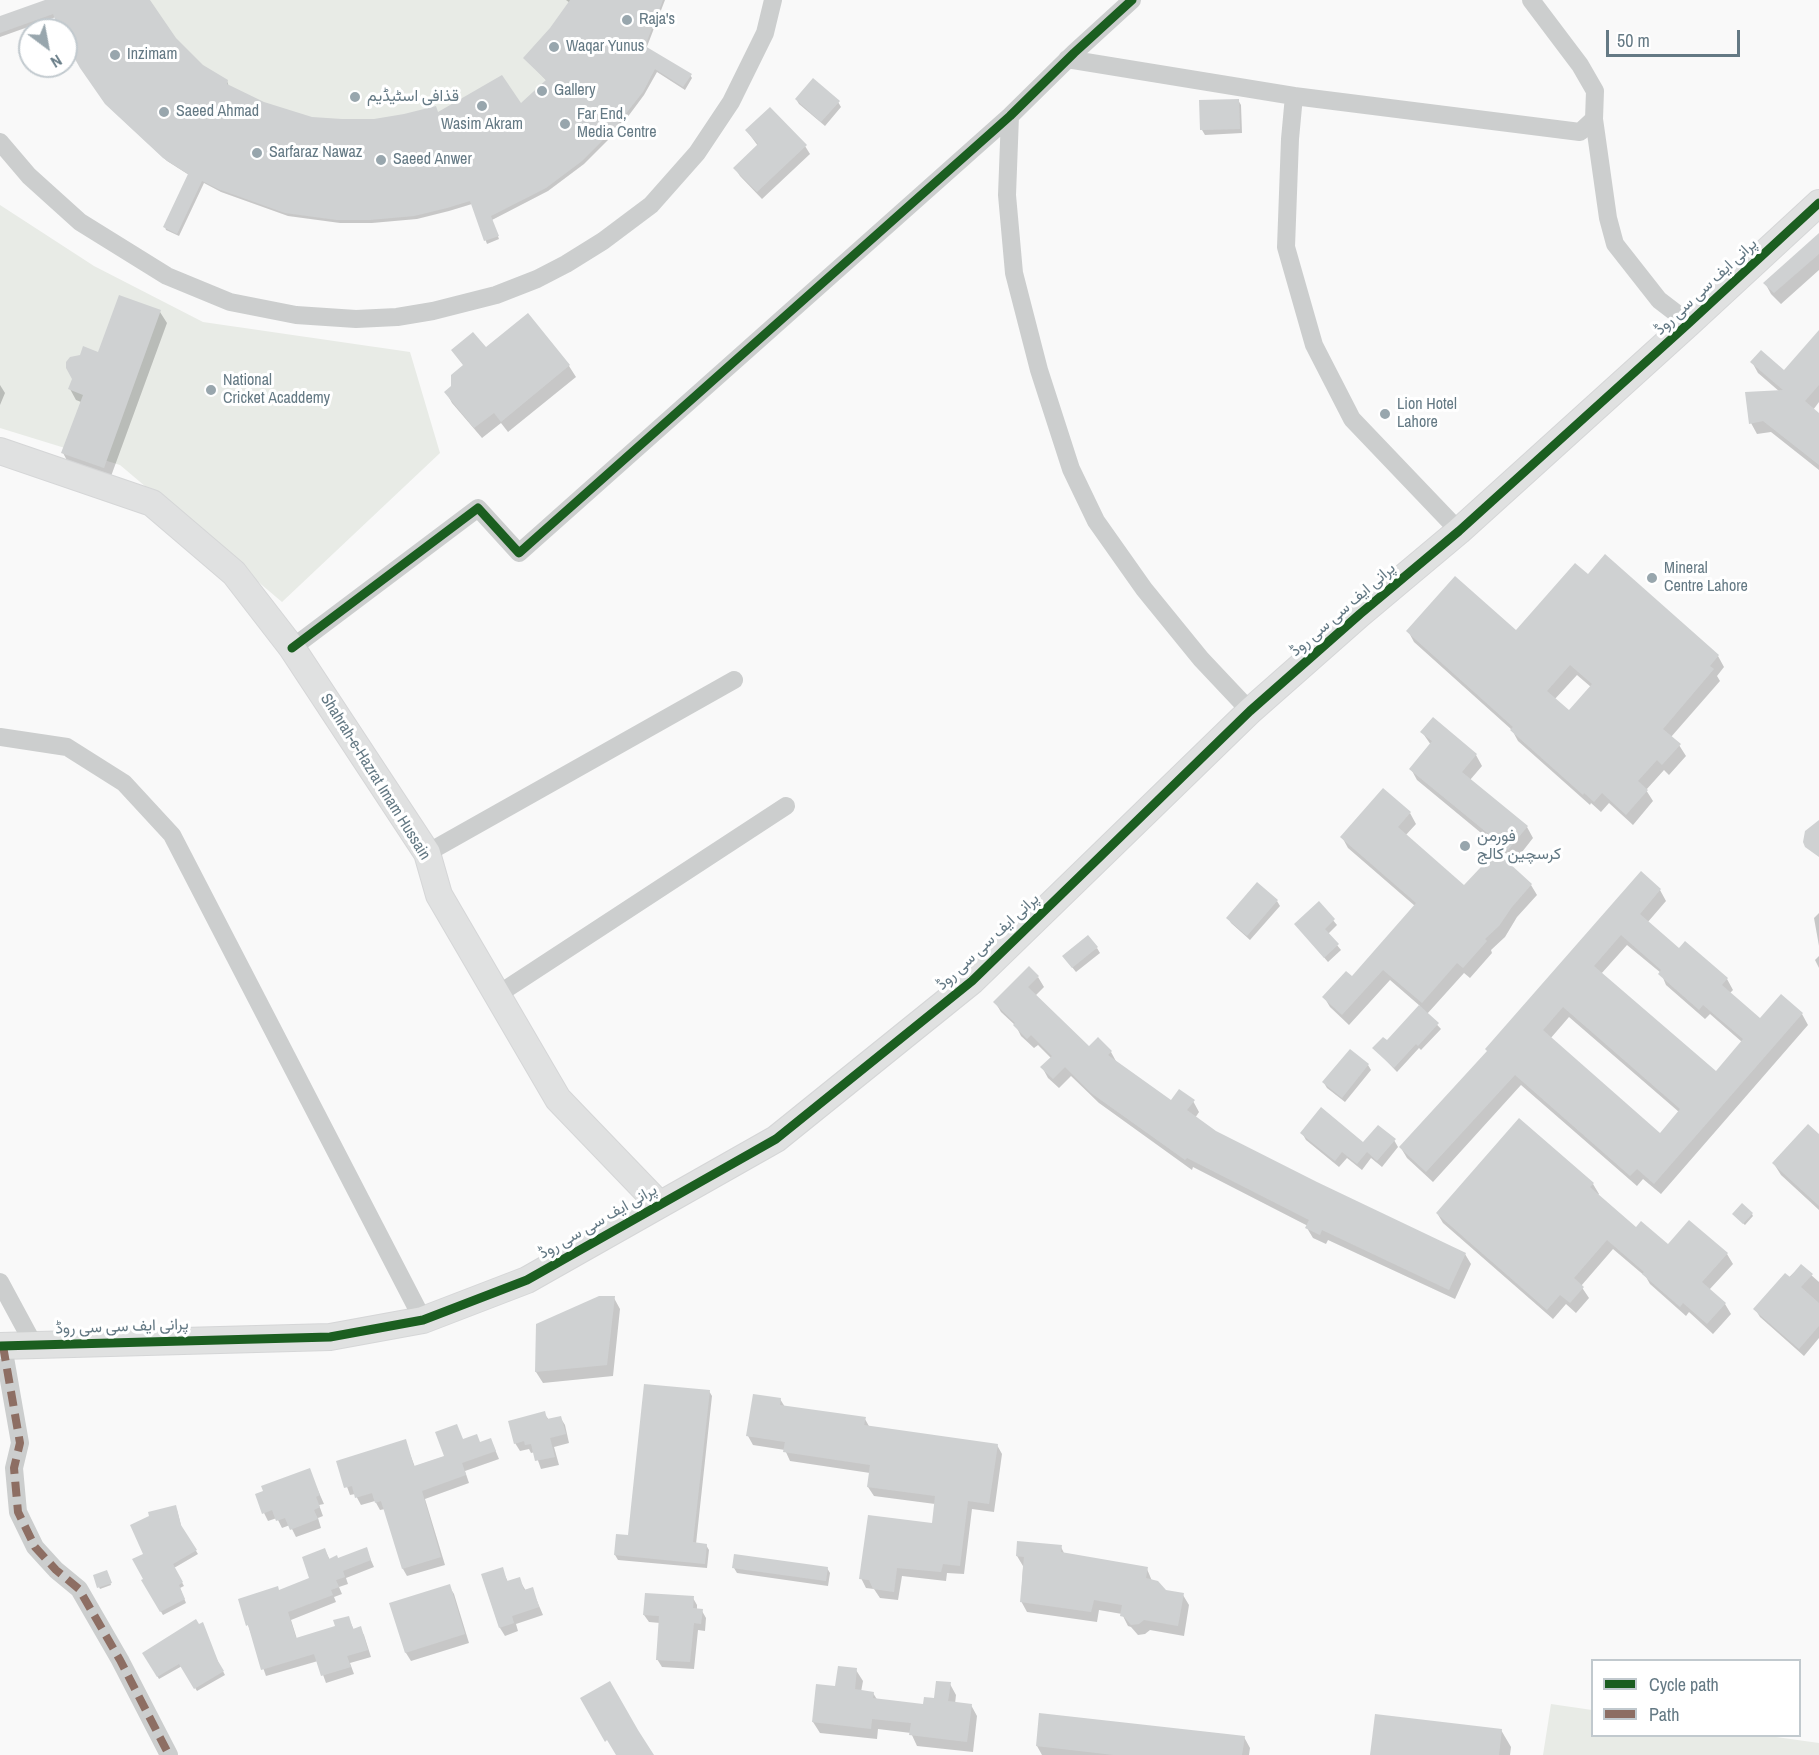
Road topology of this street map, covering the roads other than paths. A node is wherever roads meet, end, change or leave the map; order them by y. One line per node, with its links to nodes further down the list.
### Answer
1 (773, 0): 8 (street)
2 (1132, 0): 4 (street)
3 (1531, 0): 7 (street)
4 (1067, 59): 5 (street); 6 (street)
5 (1294, 96): 7 (street); 12 (street)
6 (1010, 116): 13 (street); 15 (street)
7 (1594, 118): 10 (street)
8 (0, 142)
9 (1819, 202): 10 (street, پرانی ایف سی سی روڈ)
10 (1689, 323): 12 (street, پرانی ایف سی سی روڈ)
11 (0, 451): 13 (street, Shahrah-e-Hazrat Imam Hussain)
12 (1459, 531): 15 (street, پرانی ایف سی سی روڈ)
13 (292, 648): 18 (street, Shahrah-e-Hazrat Imam Hussain)
14 (734, 681): 18 (street)
15 (1250, 711): 20 (street, پرانی ایف سی سی روڈ)
16 (0, 738): 22 (street)
17 (786, 806): 19 (street)
18 (427, 853): 19 (street, Shahrah-e-Hazrat Imam Hussain)
19 (497, 995): 20 (street, Shahrah-e-Hazrat Imam Hussain)
20 (659, 1204): 22 (street, پرانی ایف سی سی روڈ)
21 (0, 1282): 23 (street)
22 (423, 1320): 23 (street, پرانی ایف سی سی روڈ)
23 (34, 1345): 24 (street, پرانی ایف سی سی روڈ)
24 (1, 1346): 25 (street)
25 (169, 1755)

